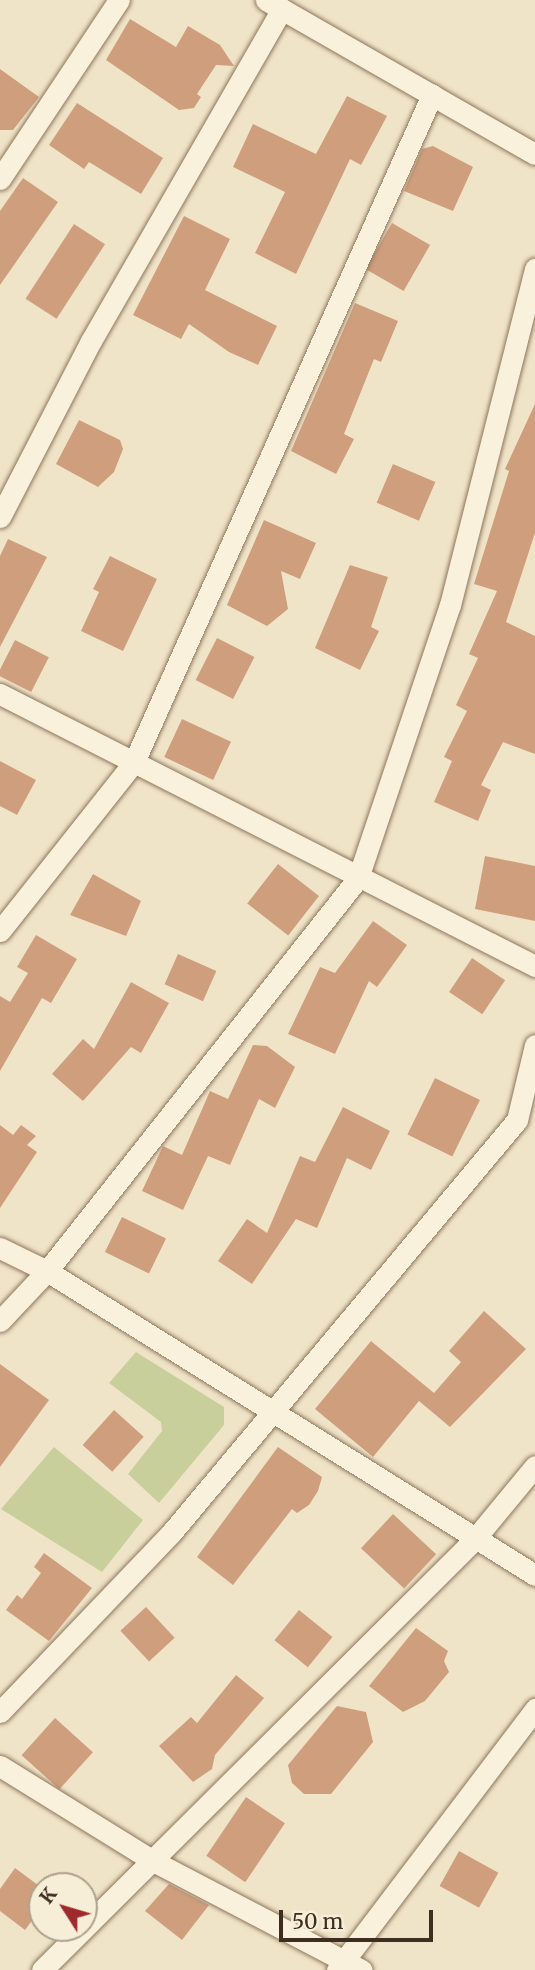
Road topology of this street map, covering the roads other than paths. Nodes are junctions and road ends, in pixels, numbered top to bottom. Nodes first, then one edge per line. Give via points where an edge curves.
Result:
1 (119, 0) edge
2 (274, 4) edge
3 (432, 95) junction
4 (535, 154) edge
5 (0, 179) edge
6 (535, 269) edge
7 (0, 517) edge
8 (0, 694) edge
9 (134, 762) junction
10 (358, 878) junction
11 (0, 931) edge
12 (535, 966) edge
13 (535, 1045) edge
14 (531, 1094) edge
15 (0, 1248) edge
16 (47, 1271) junction
17 (0, 1321) edge
18 (274, 1416) junction
19 (535, 1466) edge
20 (474, 1541) junction
21 (535, 1575) edge
22 (535, 1709) edge
23 (0, 1712) edge
24 (0, 1766) edge
25 (155, 1862) junction
26 (348, 1967) edge
27 (41, 1970) edge

1 - 5 street
2 - 3 street
2 - 7 street
3 - 4 street
3 - 9 street
6 - 10 street via 450,605
8 - 9 street
9 - 10 street
9 - 11 street
10 - 12 street
10 - 16 street
13 - 14 street
14 - 18 street via 517,1120
15 - 16 street
16 - 17 street
16 - 18 street
18 - 20 street
18 - 23 street via 101,1611
19 - 20 street
20 - 21 street
20 - 25 street
22 - 26 street
24 - 25 street
25 - 26 street
25 - 27 street

